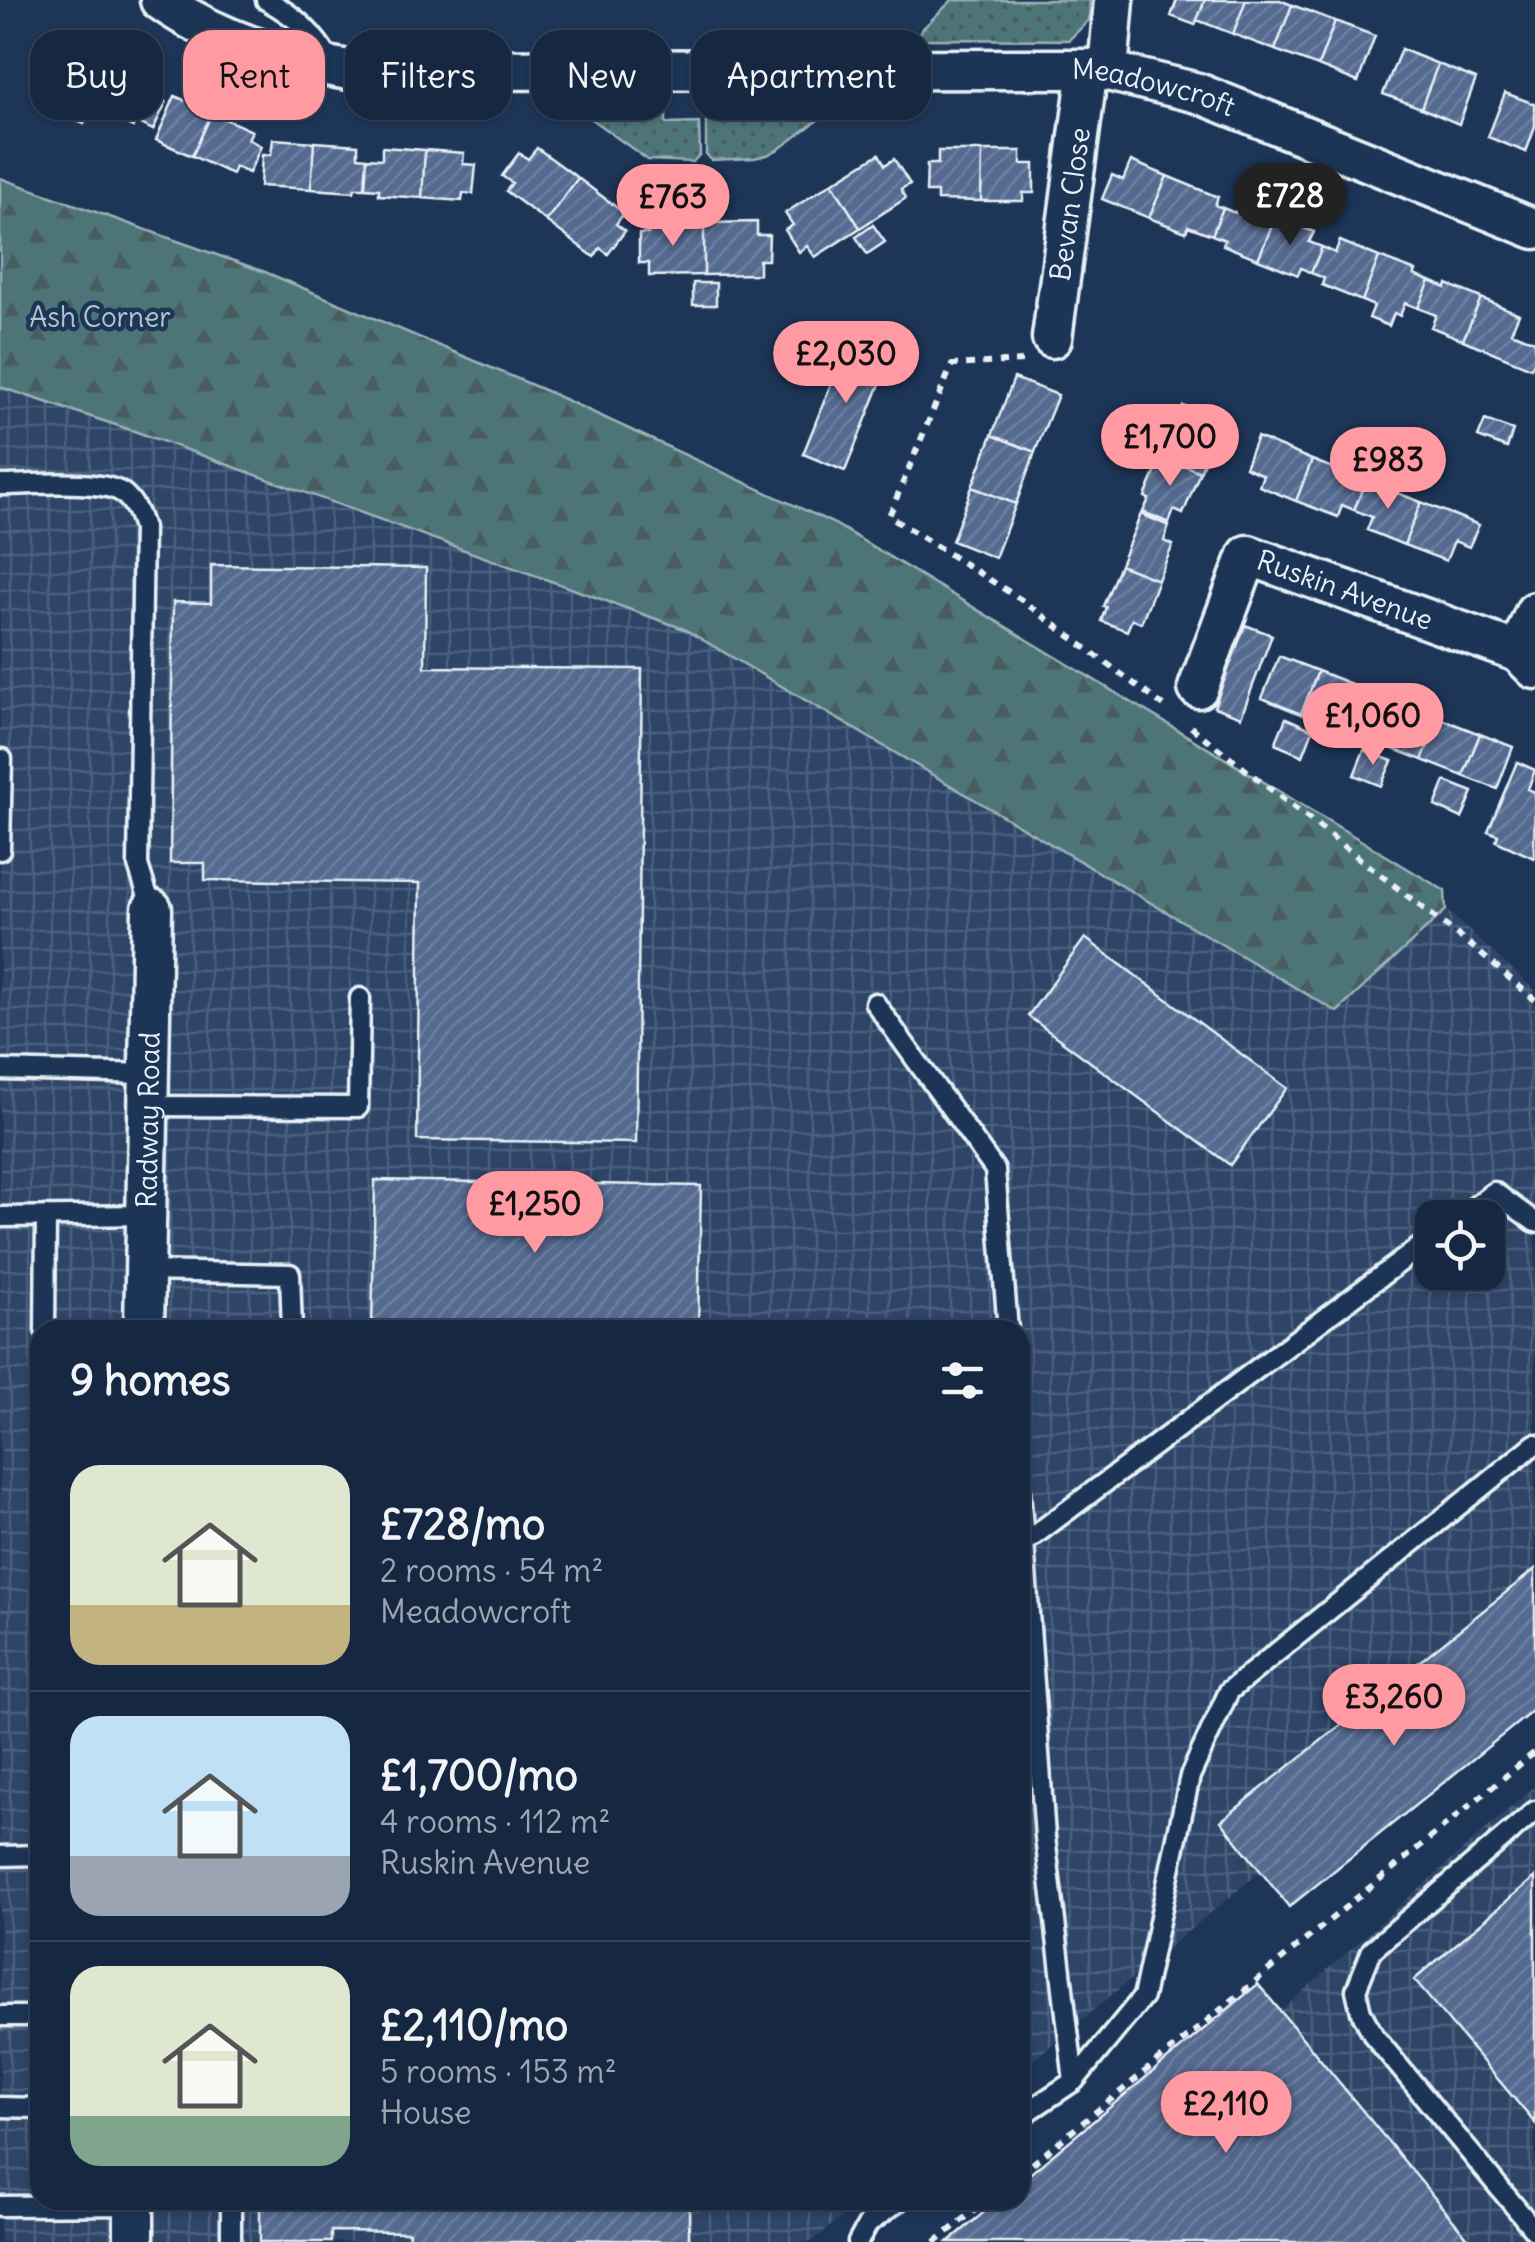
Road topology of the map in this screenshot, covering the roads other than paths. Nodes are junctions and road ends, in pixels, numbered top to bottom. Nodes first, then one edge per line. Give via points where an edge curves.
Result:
1 (160, 0) edge
2 (266, 0) edge
3 (1114, 0) edge
4 (334, 68) junction
5 (1098, 70) junction
6 (1535, 229) edge
7 (1052, 338) road end
8 (0, 484) edge
9 (1535, 612) edge
10 (1526, 661) edge
11 (1191, 704) road end
12 (2, 759) edge
13 (0, 850) edge
14 (152, 909) joint
15 (360, 998) dead end
16 (875, 1003) dead end
17 (0, 1070) edge
18 (148, 1090) junction
19 (1484, 1200) edge
20 (1505, 1200) edge
21 (1505, 1200) edge
22 (146, 1215) junction
23 (46, 1216) junction
24 (0, 1217) edge
25 (1535, 1222) edge
26 (1415, 1251) edge
27 (145, 1271) junction
28 (44, 1320) edge
29 (144, 1320) edge
30 (292, 1320) edge
31 (1007, 1320) edge
32 (1535, 1444) edge
33 (1030, 1539) edge
34 (1030, 1627) edge
35 (1535, 1811) edge
36 (30, 1855) edge
37 (0, 1856) edge
38 (0, 2016) edge
39 (30, 2016) edge
40 (1074, 2080) junction
41 (0, 2107) edge
42 (30, 2108) edge
43 (1030, 2111) edge
44 (0, 2206) edge
45 (30, 2208) edge
46 (54, 2210) edge
47 (231, 2210) edge
48 (887, 2210) edge
49 (134, 2216) edge
50 (1535, 2230) edge
51 (231, 2242) edge
52 (858, 2242) edge

1 - 4 street, Meadowcroft via 241,44
2 - 4 lane via 305,26
3 - 5 street, Bevan Close
4 - 5 street, Meadowcroft
5 - 6 street, Meadowcroft via 1198,93
5 - 7 street, Bevan Close
8 - 14 lane via 101,484 122,492 144,528 138,865
9 - 10 street, Ruskin Avenue
10 - 11 street, Ruskin Avenue via 1248,555
12 - 13 lane
14 - 18 street, Radway Road
15 - 18 lane via 358,1106
16 - 31 lane via 995,1170
17 - 18 lane
18 - 22 street, Radway Road
19 - 20 lane via 1494,1192
21 - 25 lane
22 - 23 lane
22 - 27 street, Radway Road
23 - 24 lane
23 - 28 lane
26 - 33 lane
27 - 29 street, Radway Road
27 - 30 lane via 290,1274
32 - 40 lane via 1230,1691 1190,1776 1143,1997
34 - 40 lane via 1045,1837
35 - 50 lane via 1372,1950 1356,1990 1374,2036
36 - 37 lane
38 - 39 lane
40 - 43 lane
41 - 42 lane
44 - 45 lane
46 - 49 lane
47 - 51 lane
48 - 52 lane

